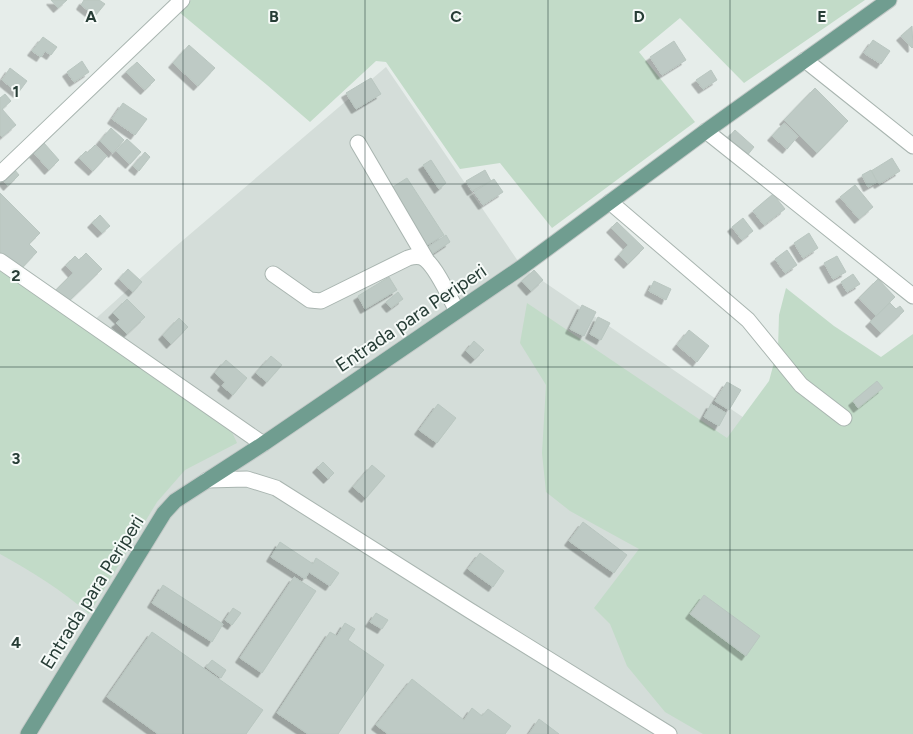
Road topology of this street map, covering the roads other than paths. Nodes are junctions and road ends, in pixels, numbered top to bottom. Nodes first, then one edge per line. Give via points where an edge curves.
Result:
1 (182, 0) edge
2 (889, 0) edge
3 (805, 60) junction
4 (706, 131) junction
5 (358, 143) dead end
6 (913, 146) edge
7 (0, 174) edge
8 (610, 202) junction
9 (426, 259) junction
10 (0, 261) edge
11 (273, 274) dead end
12 (913, 296) edge
13 (456, 311) junction
14 (844, 418) dead end
15 (263, 444) junction
16 (207, 480) junction
17 (28, 734) edge
18 (669, 734) edge

1 - 7 street
2 - 3 main road, Entrada para Periperi
3 - 4 main road, Entrada para Periperi
3 - 6 street
4 - 8 main road, Entrada para Periperi
4 - 12 street
5 - 9 street
8 - 13 main road, Entrada para Periperi
8 - 14 street via 748,320 801,384
9 - 11 street via 408,258 321,301 310,300
9 - 13 street
10 - 15 street
13 - 15 main road, Entrada para Periperi
15 - 16 main road, Entrada para Periperi
16 - 17 main road, Entrada para Periperi via 175,501 164,513
16 - 18 street via 247,479 276,488

